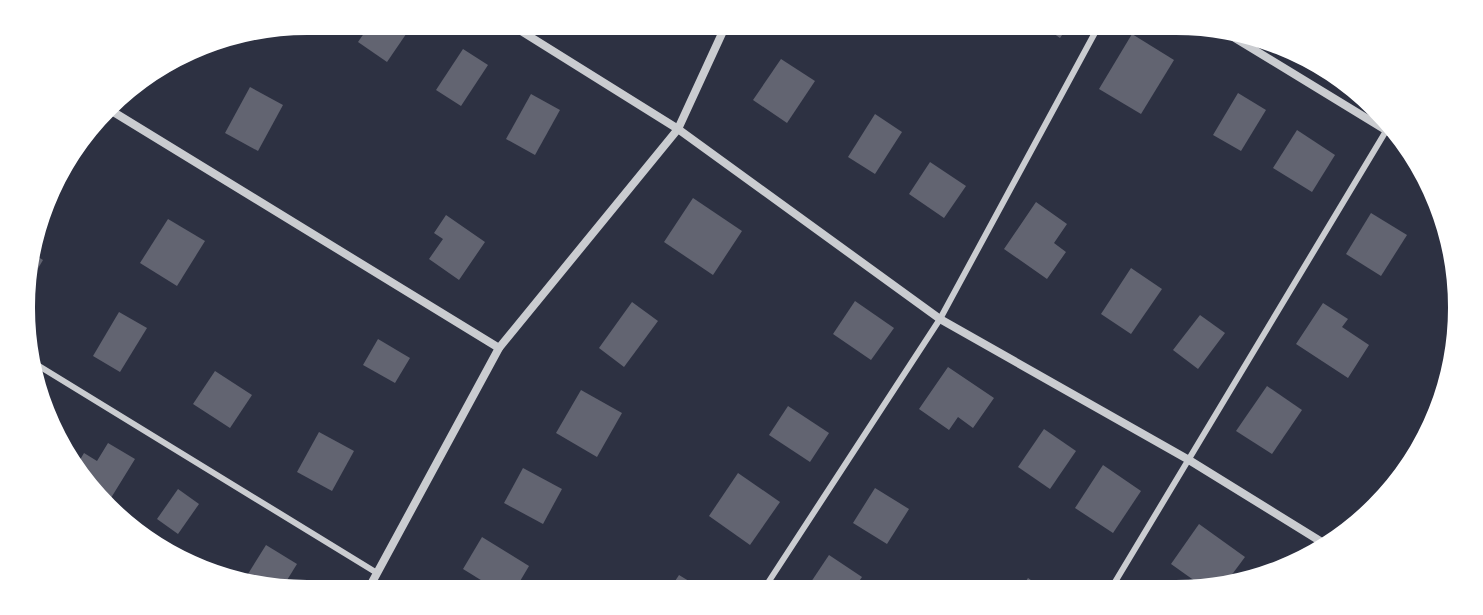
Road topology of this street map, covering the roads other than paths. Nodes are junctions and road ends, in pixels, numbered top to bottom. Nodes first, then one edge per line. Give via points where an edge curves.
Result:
1 (1096, 30) edge
2 (521, 31) edge
3 (723, 31) edge
4 (1232, 36) edge
5 (111, 111) edge
6 (678, 129) junction
7 (1387, 130) junction
8 (1390, 132) edge
9 (940, 319) junction
10 (499, 348) junction
11 (36, 364) edge
12 (1189, 460) junction
13 (1322, 542) edge
14 (377, 573) junction
15 (371, 585) edge
16 (766, 585) edge
17 (1113, 585) edge

1 - 9 lane
2 - 6 street
3 - 6 street
4 - 7 street
5 - 10 street
6 - 9 street
6 - 10 street
7 - 8 street
7 - 12 lane
9 - 12 street
9 - 16 lane
10 - 14 street
11 - 14 lane
12 - 13 street
12 - 17 lane
14 - 15 street

